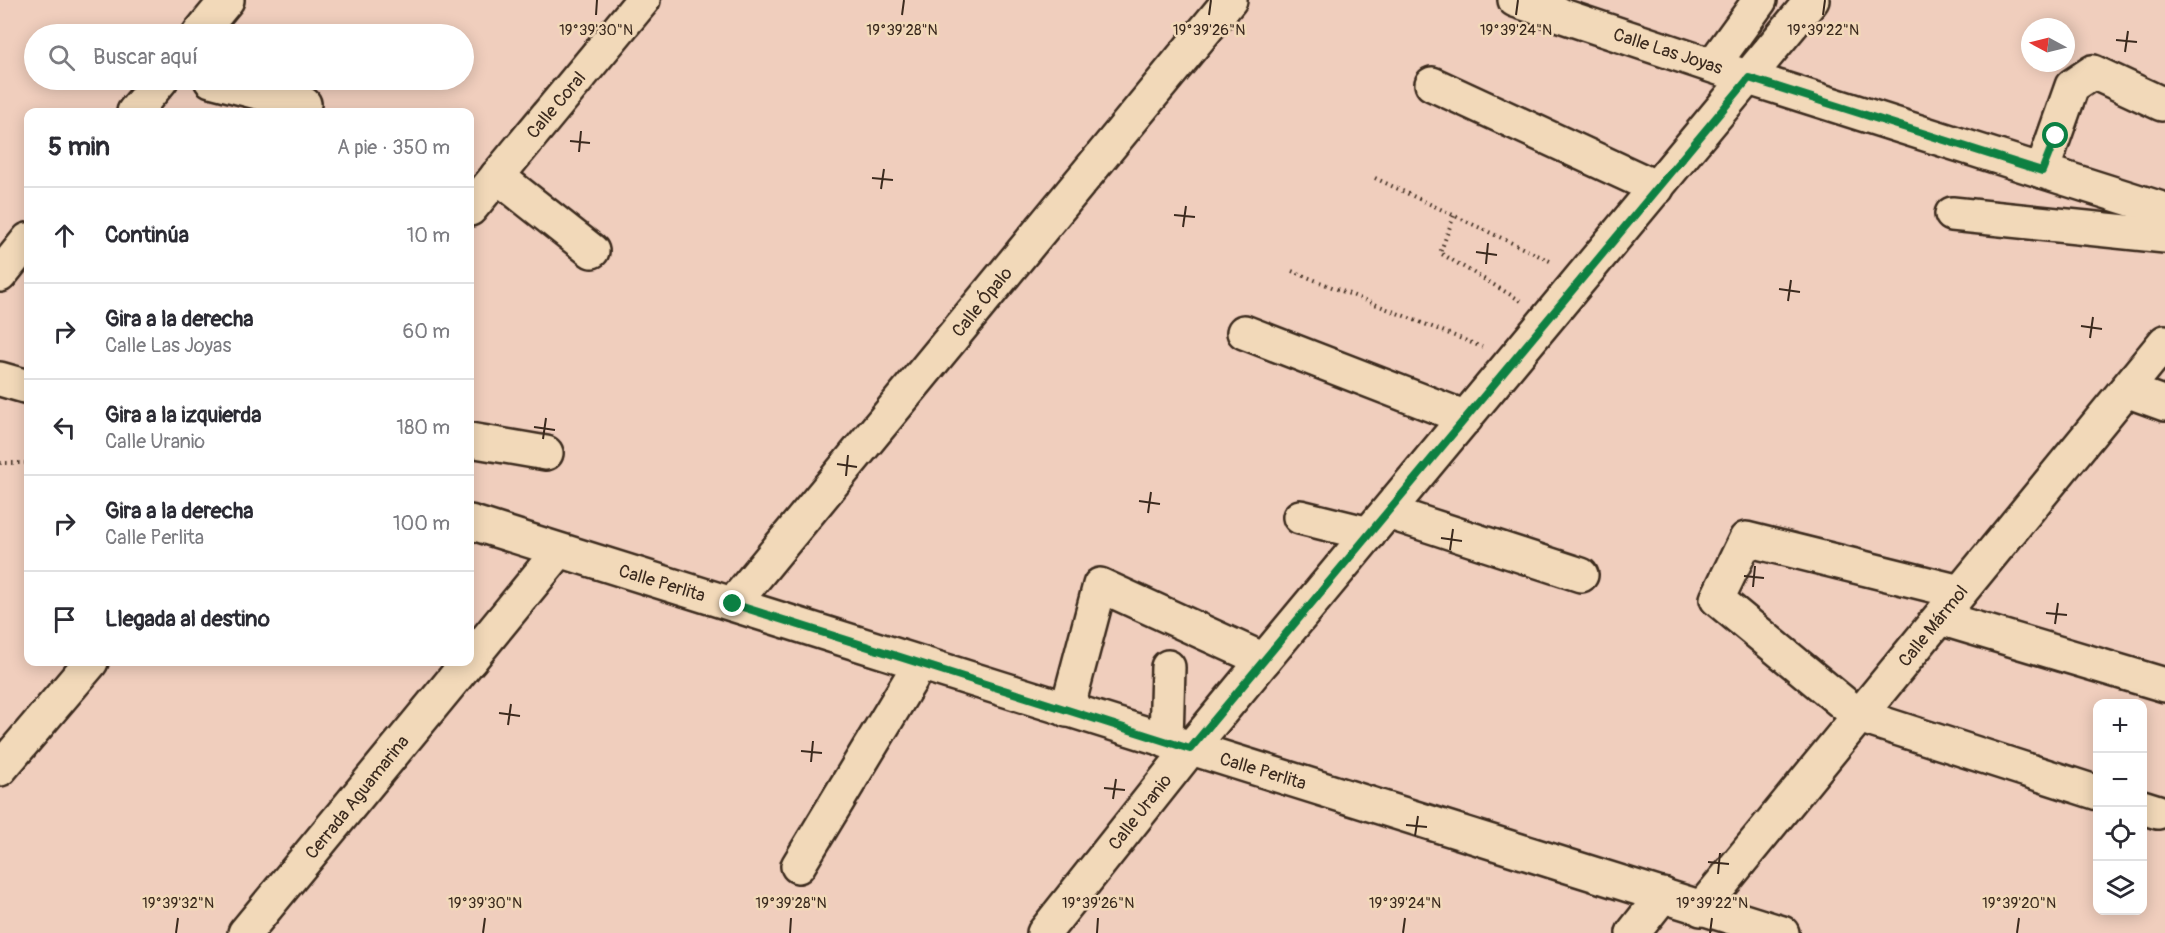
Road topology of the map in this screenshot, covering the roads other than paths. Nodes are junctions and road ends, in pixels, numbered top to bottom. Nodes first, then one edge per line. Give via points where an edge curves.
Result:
1 (227, 0) edge
2 (643, 0) edge
3 (1230, 0) edge
4 (1515, 0) edge
5 (1760, 0) edge
6 (1812, 0) edge
7 (207, 24) edge
8 (1713, 65) junction
9 (1749, 78) junction
10 (1432, 84) dead end
11 (153, 90) edge
12 (250, 90) edge
13 (304, 104) dead end
14 (2162, 104) dead end
15 (137, 108) edge
16 (2042, 171) junction
17 (497, 176) junction
18 (1657, 188) junction
19 (474, 204) edge
20 (2165, 210) edge
21 (1952, 214) dead end
22 (2165, 236) edge
23 (24, 245) edge
24 (592, 251) dead end
25 (0, 275) edge
26 (1244, 332) dead end
27 (2165, 342) edge
28 (0, 379) edge
29 (24, 386) edge
30 (2126, 390) junction
31 (2165, 404) edge
32 (1466, 418) junction
33 (474, 442) edge
34 (546, 453) dead end
35 (1300, 517) dead end
36 (474, 523) edge
37 (1378, 523) junction
38 (559, 551) junction
39 (1581, 575) dead end
40 (1960, 592) junction
41 (733, 604) junction
42 (1940, 618) junction
43 (474, 655) edge
44 (1264, 660) junction
45 (917, 663) junction
46 (88, 666) edge
47 (465, 666) edge
48 (1168, 667) dead end
49 (2165, 685) edge
50 (1067, 710) junction
51 (1859, 716) junction
52 (1178, 745) junction
53 (0, 769) edge
54 (2093, 792) edge
55 (798, 866) dead end
56 (1662, 895) junction
57 (1701, 909) junction
58 (246, 933) edge
59 (1044, 933) edge
60 (1633, 933) edge
61 (1782, 933) edge

1 - 7 street
2 - 17 street, Calle Coral
3 - 41 street, Calle Ópalo
4 - 8 street, Calle Las Joyas
5 - 8 street
6 - 9 street, Calle Uranio
8 - 9 street, Calle Las Joyas
9 - 16 street, Calle Las Joyas
9 - 18 street, Calle Uranio
10 - 18 street
11 - 15 street
12 - 13 street
14 - 16 street via 2093,72 2072,86
16 - 20 street, Calle Las Joyas
17 - 19 street, Calle Coral
17 - 24 street
18 - 32 street, Calle Uranio
21 - 22 street
23 - 25 street
26 - 32 street
27 - 30 street, Calle Mármol
28 - 29 street
30 - 31 street
30 - 40 street, Calle Mármol
32 - 37 street, Calle Uranio
33 - 34 street
35 - 37 street
36 - 38 street, Calle Perlita
37 - 39 street
37 - 44 street, Calle Uranio
38 - 41 street, Calle Perlita
38 - 43 street, Cerrada Aguamarina
40 - 42 street, Calle Mármol
40 - 51 street via 1746,539 1717,599
41 - 45 street, Calle Perlita
42 - 49 street
42 - 51 street, Calle Mármol
44 - 50 street via 1100,585
44 - 52 street, Calle Uranio
45 - 50 street, Calle Perlita
45 - 55 street
46 - 53 street
47 - 58 street, Cerrada Aguamarina
48 - 52 street
50 - 52 street, Calle Perlita
51 - 54 street
51 - 57 street, Calle Mármol
52 - 56 street, Calle Perlita
52 - 59 street, Calle Uranio
56 - 57 street, Calle Perlita
56 - 60 street
57 - 61 street, Calle Perlita

